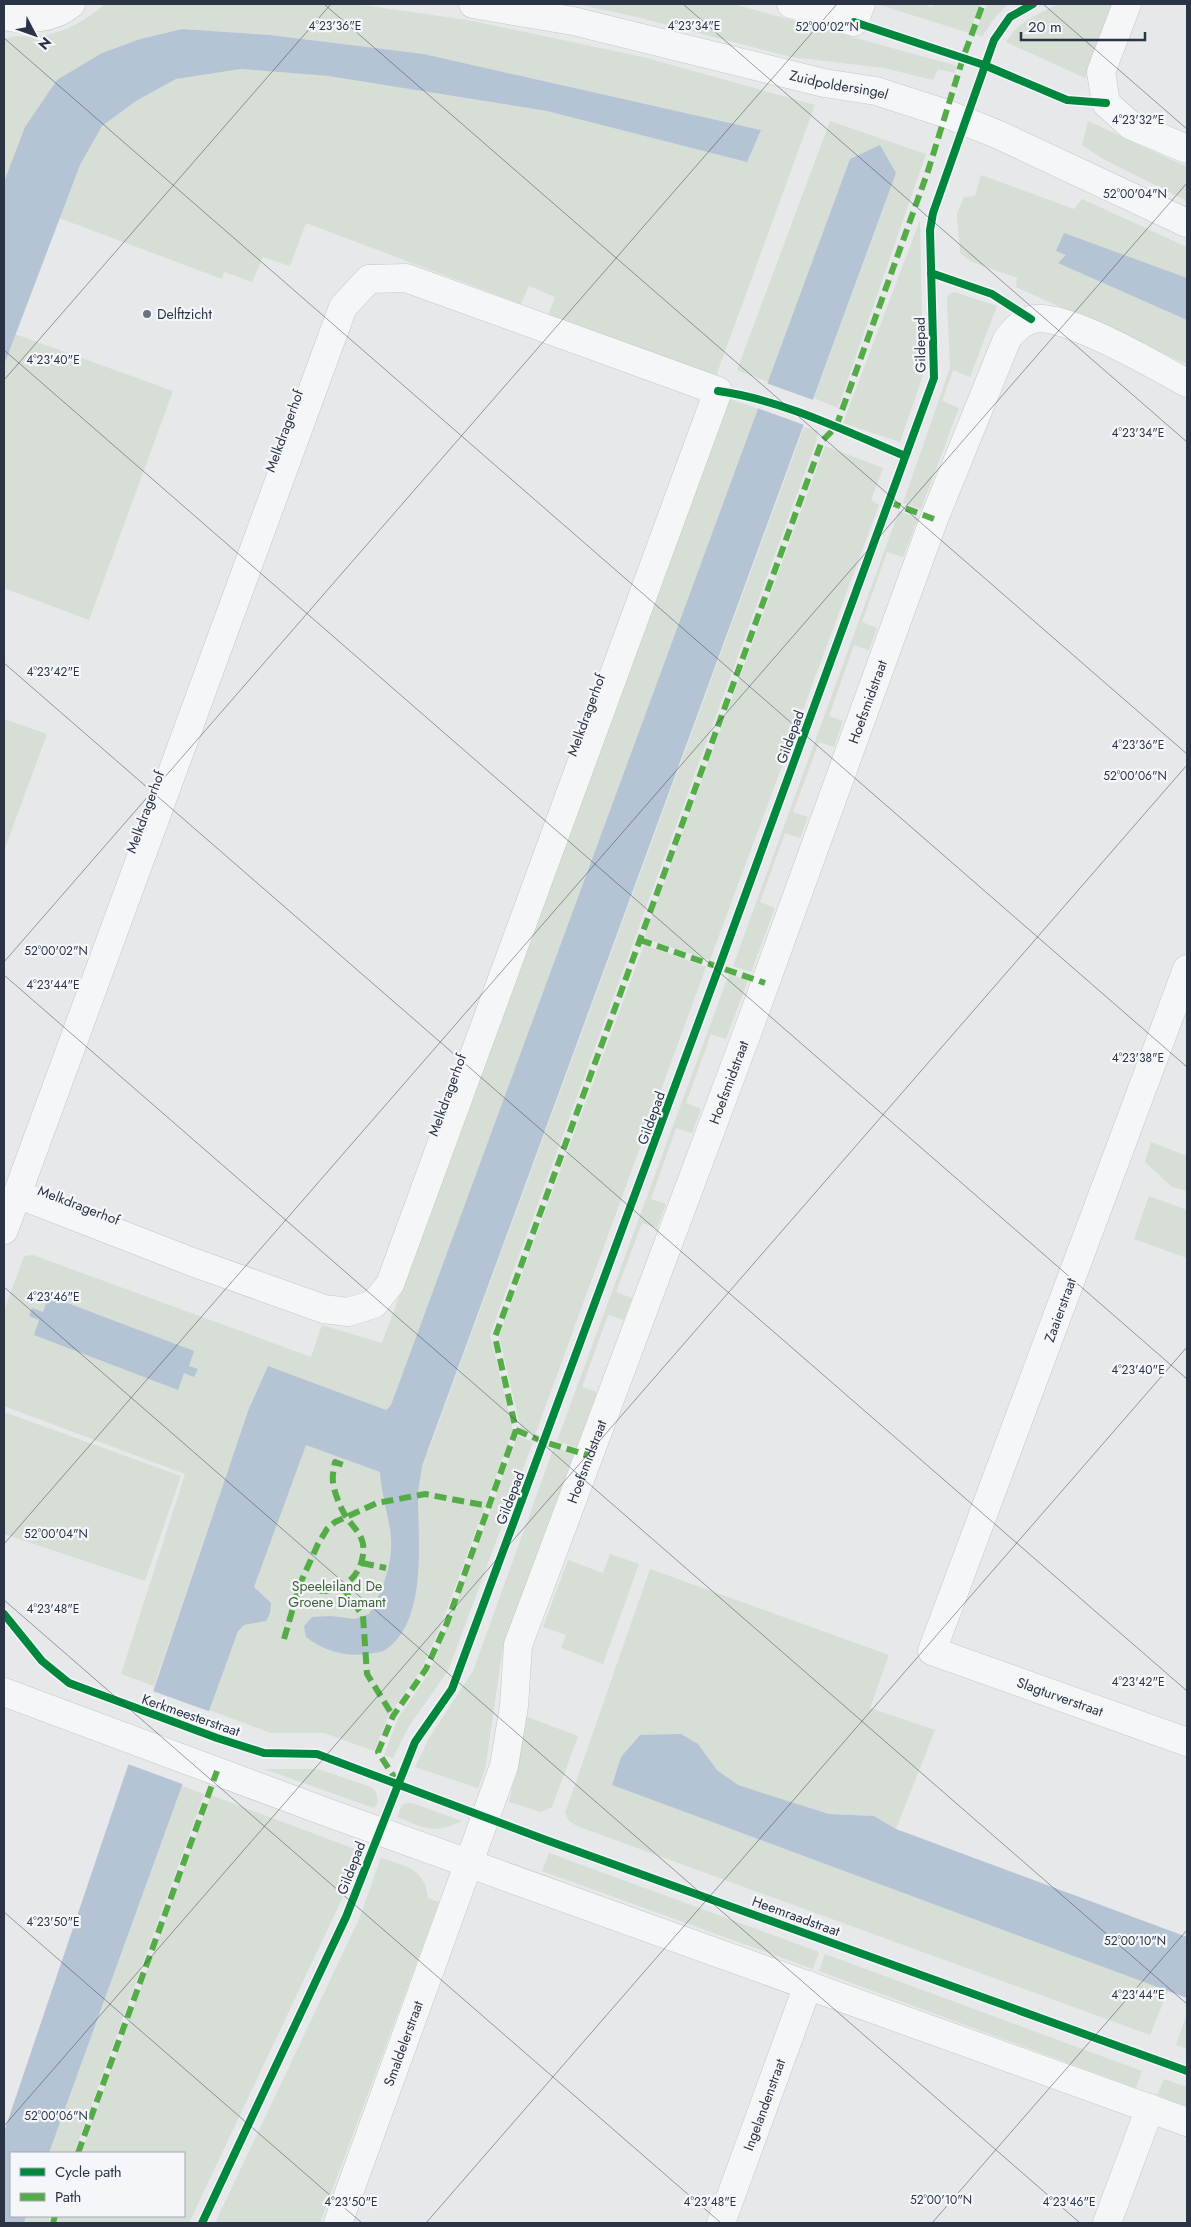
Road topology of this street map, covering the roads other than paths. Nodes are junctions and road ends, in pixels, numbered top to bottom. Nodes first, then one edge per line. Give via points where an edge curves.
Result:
1 (71, 4) edge
2 (473, 4) edge
3 (791, 4) edge
4 (1127, 4) edge
5 (858, 13) edge
6 (4, 16) edge
7 (1187, 149) edge
8 (1187, 223) edge
9 (1187, 383) edge
10 (1187, 969) edge
11 (17, 1194) junction
12 (4, 1230) edge
13 (932, 1651) joint
14 (4, 1692) edge
15 (1187, 1742) edge
16 (469, 1862) junction
17 (808, 1985) junction
18 (1150, 2108) junction
19 (1187, 2122) edge
20 (338, 2223) edge
21 (720, 2223) edge
22 (1107, 2223) edge

1 - 6 street via 37,18
2 - 8 street, Zuidpoldersingel via 573,22 824,83 876,91 999,135
3 - 5 street
4 - 7 street via 1101,72 1106,103 1130,125
9 - 16 street, Hoefsmidstraat via 1096,335 1051,319 1031,319 1016,328 1007,339 934,520 518,1645 514,1706 504,1766
10 - 13 street, Zaaierstraat
11 - 11 street, Melkdragerhof via 343,307 369,279 406,278 718,391 390,1284 374,1304 348,1312 324,1309
11 - 12 street, Melkdragerhof
13 - 15 street, Slagturverstraat
14 - 16 street
16 - 17 street
16 - 20 street, Smaldelerstraat
17 - 18 street
17 - 21 street, Ingelandenstraat
18 - 19 street
18 - 22 street

